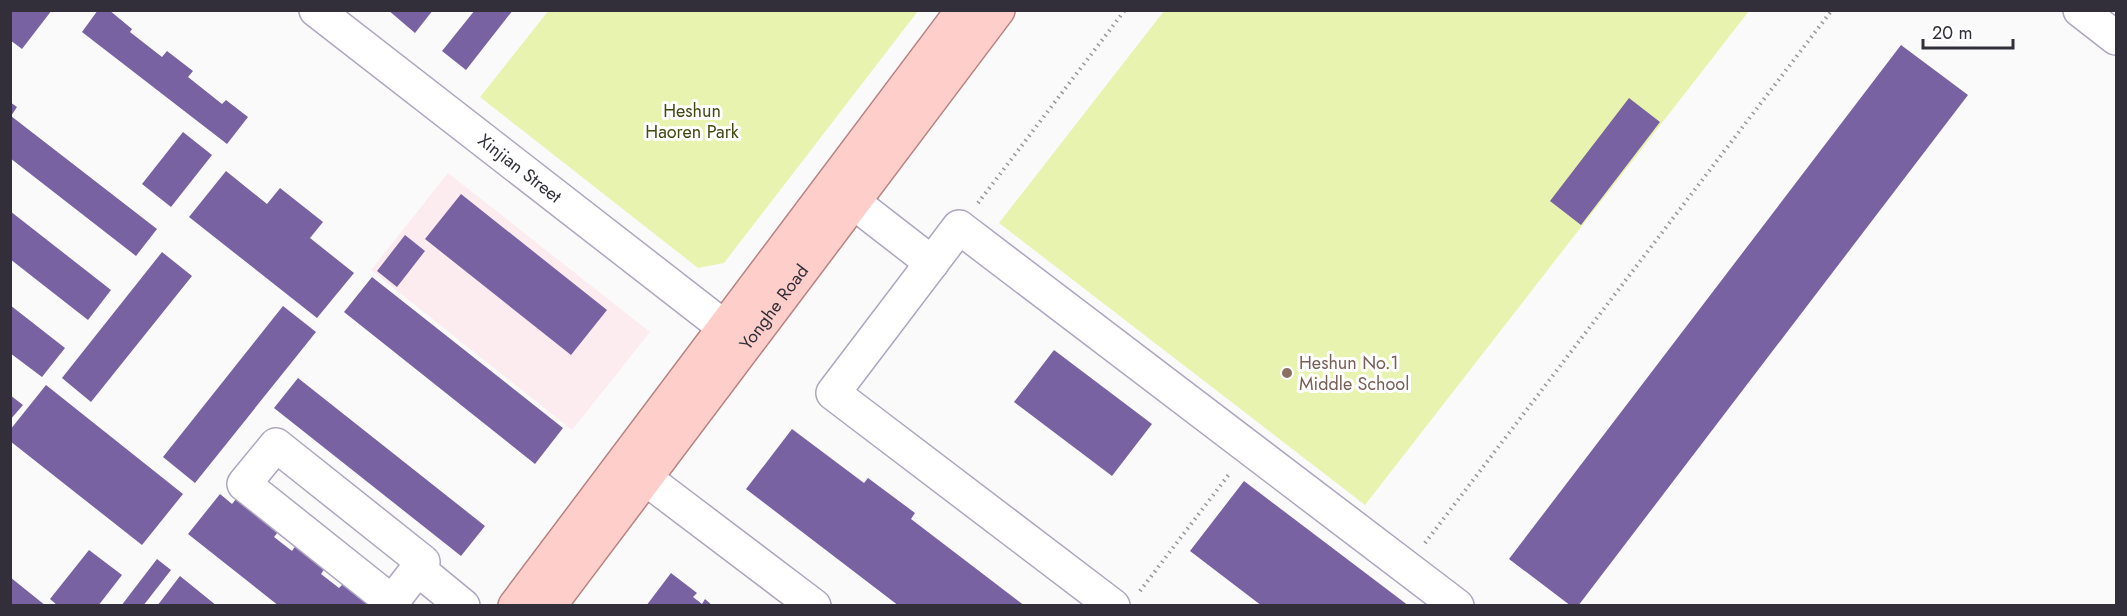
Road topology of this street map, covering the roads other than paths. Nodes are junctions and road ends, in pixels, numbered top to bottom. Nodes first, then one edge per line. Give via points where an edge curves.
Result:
1 (316, 10) edge
2 (963, 10) edge
3 (998, 10) edge
4 (2080, 10) edge
5 (2116, 38) edge
6 (852, 201) junction
7 (932, 263) junction
8 (724, 327) junction
9 (645, 478) junction
10 (418, 569) junction
11 (1124, 601) edge
12 (560, 602) edge
13 (463, 606) edge
14 (515, 606) edge
15 (814, 606) edge
16 (1457, 606) edge

1 - 8 street, Xinjian Street
2 - 8 main road, Yonghe Road
3 - 6 main road, Yonghe Road
4 - 5 street
6 - 7 street
6 - 9 main road, Yonghe Road
7 - 11 street via 833,393
7 - 16 street via 959,227
8 - 14 main road, Yonghe Road
9 - 12 main road, Yonghe Road
9 - 15 street
10 - 10 street via 392,602 244,484 276,445 423,562
10 - 13 street

